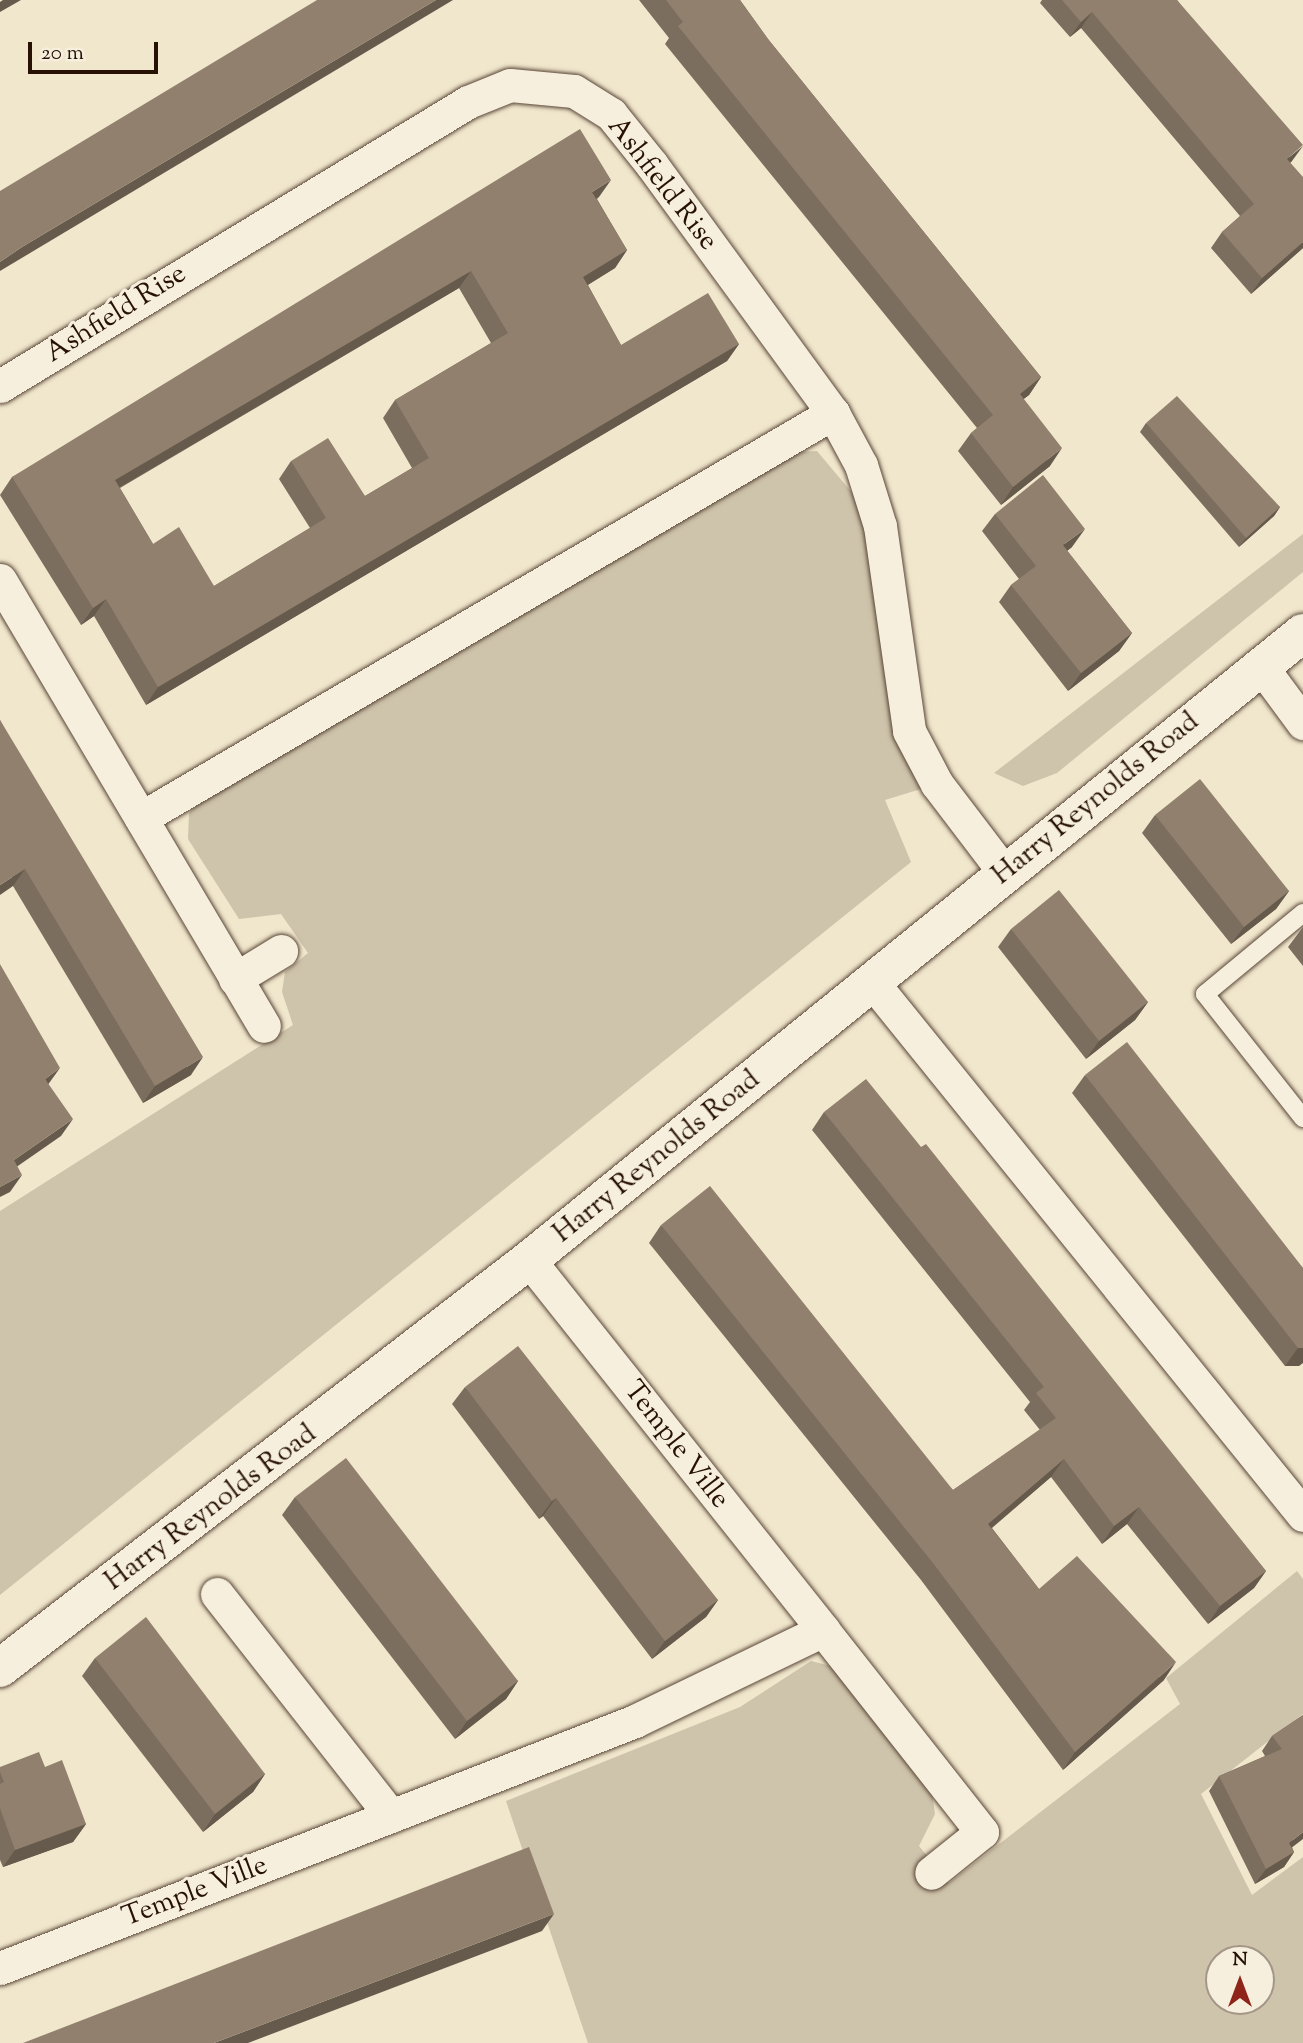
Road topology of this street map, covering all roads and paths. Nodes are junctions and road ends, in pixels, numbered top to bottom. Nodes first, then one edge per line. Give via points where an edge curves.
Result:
1 (0, 386) edge
2 (833, 413) junction
3 (0, 580) edge
4 (1303, 633) edge
5 (1261, 666) junction
6 (1303, 723) edge
7 (141, 818) junction
8 (1004, 872) junction
9 (1303, 913) edge
10 (281, 951) dead end
11 (235, 979) junction
12 (873, 983) junction
13 (264, 1026) dead end
14 (1303, 1118) edge
15 (529, 1259) junction
16 (1303, 1515) edge
17 (217, 1594) dead end
18 (823, 1630) junction
19 (0, 1668) edge
20 (391, 1816) junction
21 (931, 1873) dead end
22 (0, 1968) edge

1 - 2 street, Ashfield Rise via 468,102 510,85 547,84 575,91 611,114
2 - 7 street
2 - 8 street, Ashfield Rise via 861,465 880,526 909,731 937,784
3 - 7 street
4 - 5 street, Harry Reynolds Road
5 - 6 street
5 - 8 street, Harry Reynolds Road
7 - 11 street
8 - 12 street, Harry Reynolds Road
9 - 14 lane via 1205,994
10 - 11 street
11 - 13 street
12 - 15 street, Harry Reynolds Road
12 - 16 street
15 - 18 street, Temple Ville
15 - 19 street, Harry Reynolds Road
17 - 20 street
18 - 20 street, Temple Ville via 647,1716
18 - 21 street, Temple Ville via 982,1832
20 - 22 street, Temple Ville

